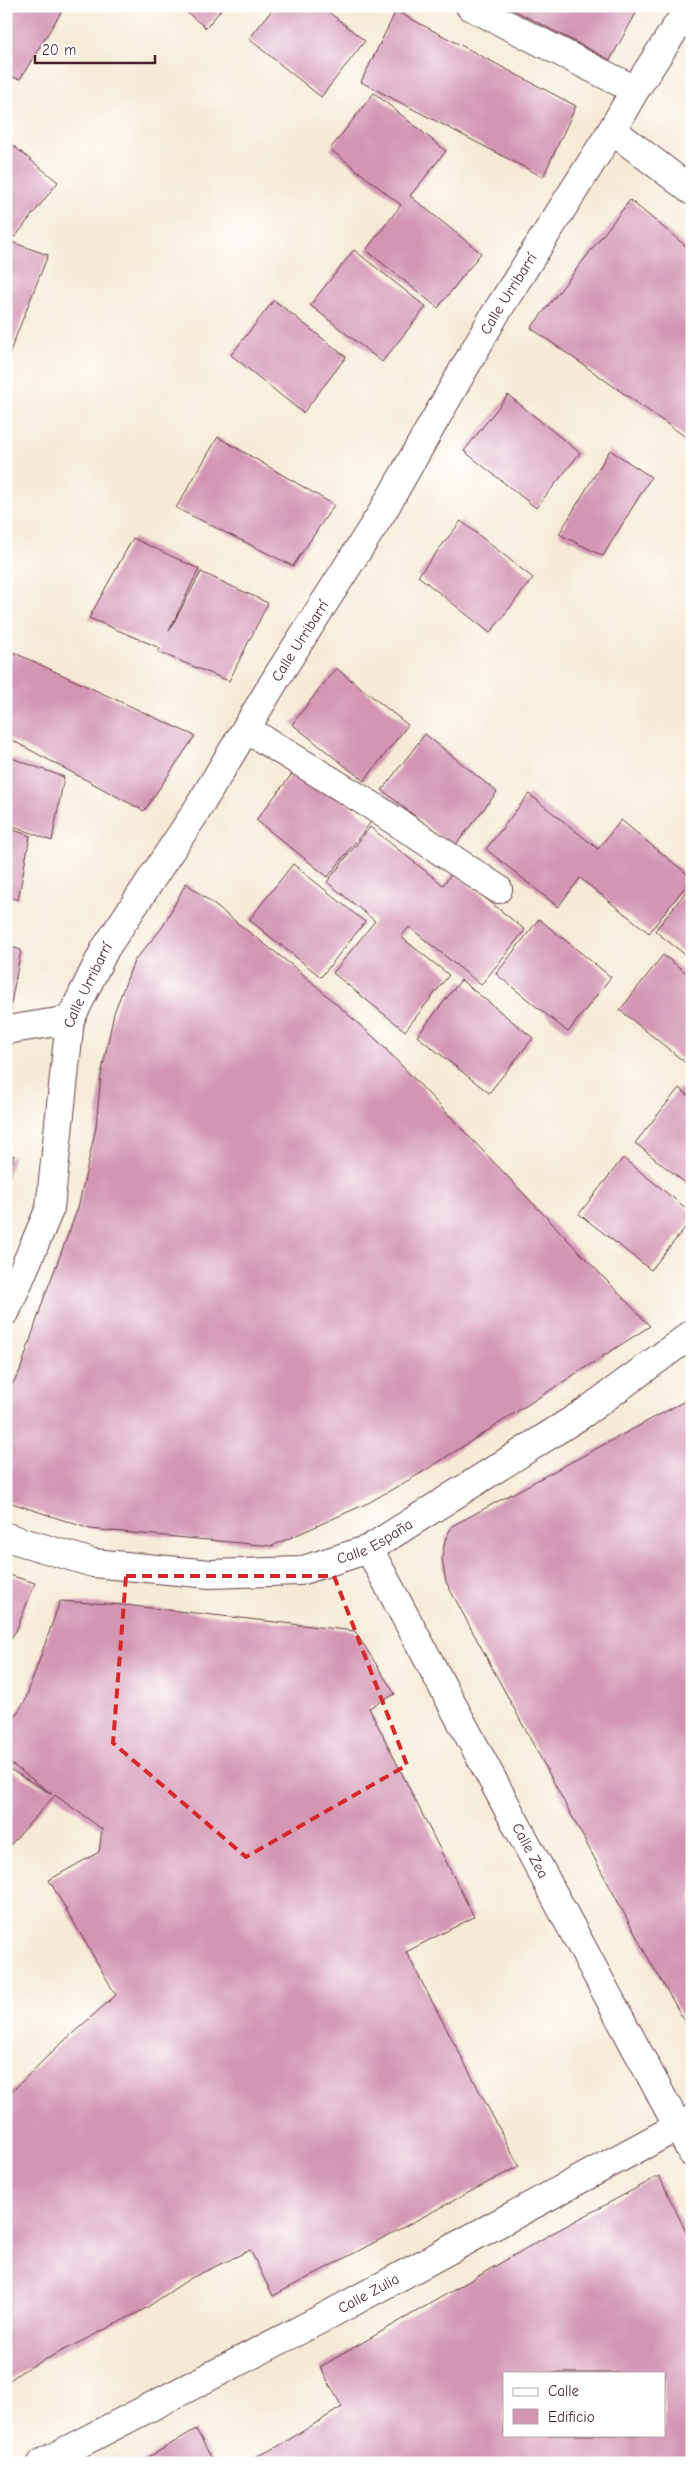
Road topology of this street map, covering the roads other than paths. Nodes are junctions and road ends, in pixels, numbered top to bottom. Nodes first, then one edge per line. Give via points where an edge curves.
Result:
1 (470, 6) edge
2 (690, 6) edge
3 (635, 90) junction
4 (612, 130) junction
5 (692, 191) edge
6 (246, 729) junction
7 (498, 889) dead end
8 (70, 1020) junction
9 (6, 1030) edge
10 (6, 1311) edge
11 (692, 1334) edge
12 (6, 1537) edge
13 (368, 1549) junction
14 (685, 2122) edge
15 (692, 2153) edge
16 (42, 2463) edge

1 - 3 street
2 - 3 street, Calle Urribarrí
3 - 4 street, Calle Urribarrí
4 - 5 street
4 - 6 street, Calle Urribarrí via 494,316 383,511
6 - 7 street via 374,807
6 - 8 street, Calle Urribarrí via 105,950
8 - 9 street
8 - 10 street, Calle Urribarrí via 50,1208
11 - 13 street, Calle España via 584,1413
12 - 13 street, Calle España via 93,1563 210,1574 300,1571
13 - 14 street, Calle Zea
14 - 15 street, Calle Zea
14 - 16 street, Calle Zulia via 321,2319

